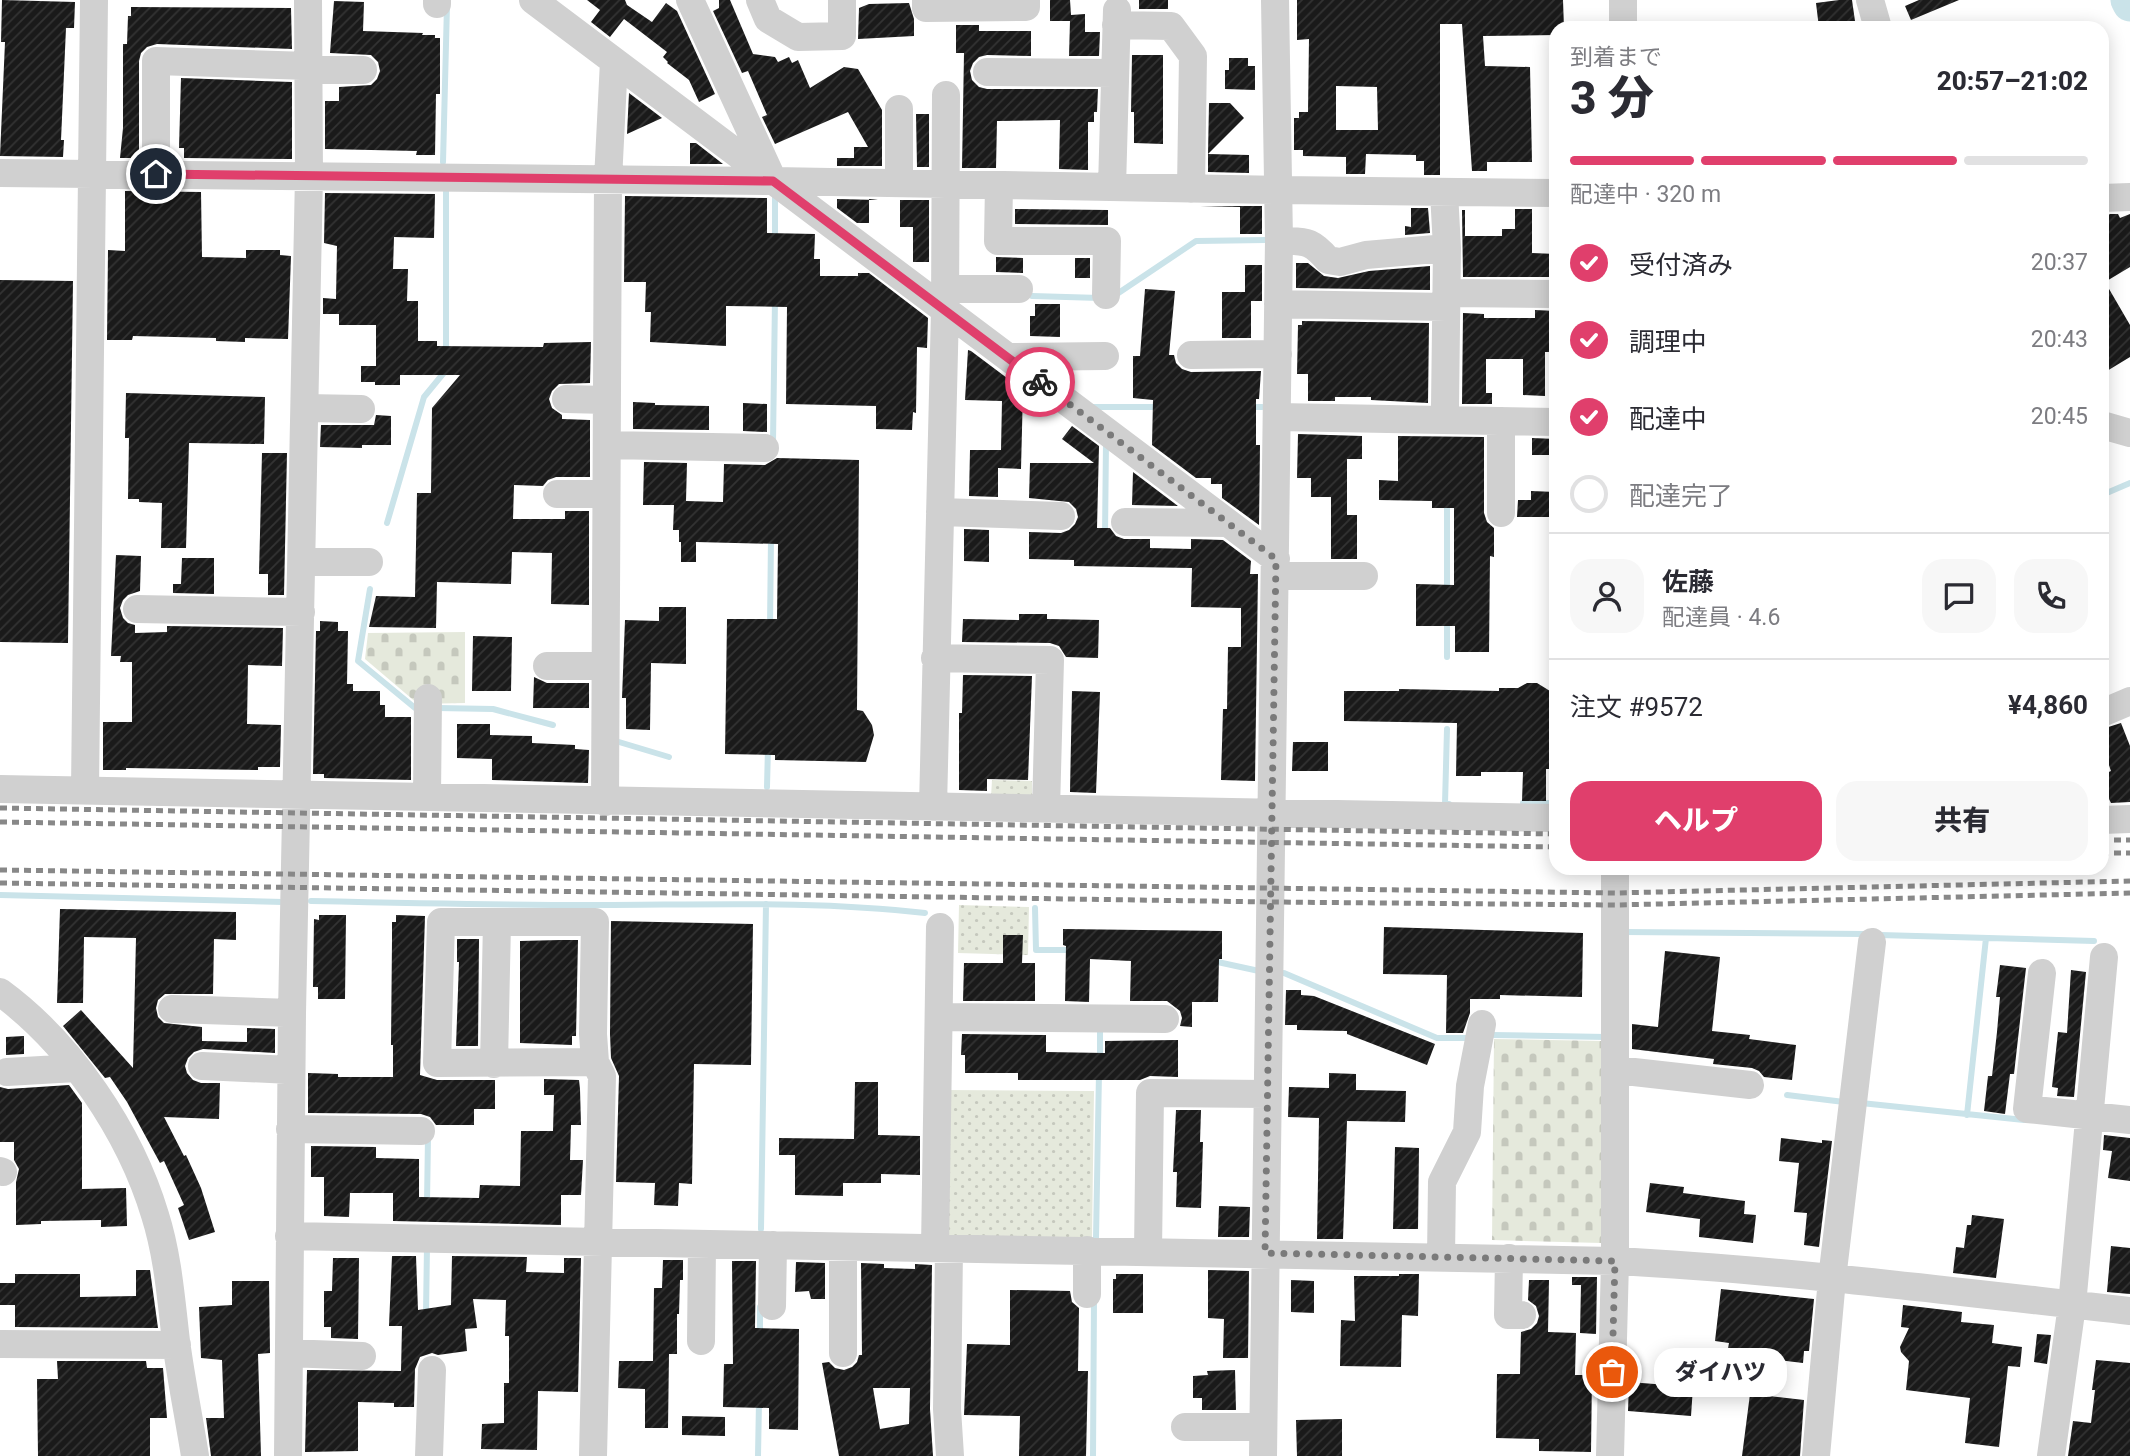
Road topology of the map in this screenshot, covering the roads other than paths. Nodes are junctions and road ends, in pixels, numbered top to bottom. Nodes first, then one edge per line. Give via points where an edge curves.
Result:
1 (94, 0) edge
2 (308, 0) edge
3 (533, 0) edge
4 (690, 0) edge
5 (760, 0) edge
6 (842, 0) edge
7 (926, 0) edge
8 (1026, 0) edge
9 (1275, 0) edge
10 (1623, 0) edge
11 (1870, 0) edge
12 (1623, 21) edge
13 (1876, 21) edge
14 (614, 61) junction
15 (309, 68) junction
16 (363, 70) dead end
17 (987, 72) dead end
18 (1115, 74) junction
19 (946, 95) dead end
20 (899, 109) dead end
21 (0, 173) edge
22 (92, 174) junction
23 (156, 174) junction
24 (309, 175) junction
25 (608, 180) junction
26 (773, 181) junction
27 (899, 183) junction
28 (945, 184) junction
29 (999, 185) junction
30 (1112, 187) junction
31 (1191, 189) junction
32 (1279, 190) junction
33 (1444, 192) junction
34 (1549, 193) edge
35 (2130, 197) edge
36 (2109, 198) edge
37 (1279, 240) junction
38 (1447, 248) junction
39 (1019, 289) dead end
40 (1549, 294) edge
41 (1106, 295) dead end
42 (945, 300) junction
43 (1447, 300) junction
44 (1278, 304) junction
45 (1278, 354) junction
46 (1191, 355) dead end
47 (1105, 356) dead end
48 (1007, 357) junction
49 (566, 399) dead end
50 (607, 400) junction
51 (1445, 407) dead end
52 (305, 408) junction
53 (362, 409) dead end
54 (1277, 417) junction
55 (1501, 421) junction
56 (1549, 422) edge
57 (2109, 427) edge
58 (2130, 433) edge
59 (607, 445) junction
60 (765, 448) dead end
61 (557, 494) dead end
62 (606, 494) junction
63 (940, 512) junction
64 (1501, 513) dead end
65 (1061, 516) dead end
66 (1125, 522) dead end
67 (1228, 523) junction
68 (302, 562) junction
69 (369, 562) dead end
70 (1276, 568) junction
71 (1364, 576) dead end
72 (137, 609) dead end
73 (301, 611) junction
74 (935, 658) junction
75 (547, 666) dead end
76 (605, 666) junction
77 (428, 698) dead end
78 (2130, 701) edge
79 (2109, 710) edge
80 (0, 789) edge
81 (85, 790) junction
82 (297, 793) junction
83 (427, 796) junction
84 (605, 802) junction
85 (933, 807) junction
86 (1046, 809) junction
87 (1273, 813) junction
88 (1549, 818) edge
89 (2109, 820) edge
90 (2130, 820) edge
91 (1615, 875) edge
92 (497, 922) junction
93 (940, 927) dead end
94 (1872, 942) dead end
95 (2104, 957) dead end
96 (2042, 973) dead end
97 (0, 992) edge
98 (172, 1009) dead end
99 (292, 1013) junction
100 (939, 1017) junction
101 (1165, 1019) dead end
102 (1482, 1024) dead end
103 (595, 1062) junction
104 (494, 1063) junction
105 (202, 1066) dead end
106 (76, 1068) junction
107 (291, 1070) junction
108 (1616, 1070) junction
109 (7, 1072) dead end
110 (1750, 1085) dead end
111 (1268, 1094) junction
112 (2088, 1114) junction
113 (2130, 1120) edge
114 (290, 1129) junction
115 (421, 1131) dead end
116 (289, 1236) junction
117 (597, 1242) junction
118 (702, 1245) junction
119 (773, 1245) junction
120 (843, 1247) junction
121 (942, 1249) junction
122 (1087, 1251) junction
123 (1148, 1251) junction
124 (1265, 1253) junction
125 (1441, 1257) junction
126 (1509, 1258) junction
127 (1615, 1261) junction
128 (1832, 1279) junction
129 (1087, 1294) dead end
130 (2071, 1305) junction
131 (772, 1306) dead end
132 (2130, 1311) edge
133 (1522, 1315) dead end
134 (701, 1340) dead end
135 (0, 1344) edge
136 (177, 1345) junction
137 (289, 1353) junction
138 (843, 1353) dead end
139 (362, 1356) dead end
140 (432, 1370) dead end
141 (1185, 1427) dead end
142 (1263, 1427) junction
143 (195, 1456) edge
144 (288, 1456) edge
145 (429, 1456) edge
146 (593, 1456) edge
147 (950, 1456) edge
148 (1263, 1456) edge
149 (1610, 1456) edge
150 (1816, 1456) edge
151 (2050, 1456) edge

1 - 22 street
2 - 15 street
3 - 14 street
4 - 26 street
5 - 6 street via 768,19 798,37 842,36
7 - 8 street via 926,8 939,8 1026,7
9 - 32 street
10 - 12 street
11 - 13 street
14 - 25 street
14 - 26 street
15 - 16 street
15 - 23 street via 156,61
15 - 24 street
17 - 18 street
18 - 30 street
18 - 31 street via 1117,17 1171,26 1193,56
19 - 28 street
20 - 27 street
21 - 22 street
22 - 23 street
22 - 81 street
23 - 24 street
24 - 25 street
24 - 52 street
25 - 26 street
25 - 50 street
26 - 27 street
26 - 42 street
27 - 28 street
28 - 29 street
28 - 42 street
29 - 30 street
29 - 41 street via 998,241 1107,242
30 - 31 street
31 - 32 street
32 - 33 street
32 - 37 street
33 - 34 street
33 - 38 street
35 - 36 street
37 - 38 street via 1307,242 1328,260 1340,262 1366,254
37 - 44 street
38 - 43 street
39 - 42 street
40 - 43 street
42 - 48 street
42 - 63 street
43 - 44 street
43 - 51 street
44 - 45 street
45 - 46 street
45 - 54 street
47 - 48 street
48 - 67 street
49 - 50 street
50 - 59 street
52 - 53 street
52 - 68 street
54 - 55 street
54 - 70 street
55 - 56 street
55 - 64 street
57 - 58 street
59 - 60 street
59 - 62 street
61 - 62 street
62 - 76 street
63 - 65 street
63 - 74 street
66 - 67 street
67 - 70 street
68 - 69 street
68 - 73 street
70 - 71 street
70 - 87 street
72 - 73 street
73 - 82 street
74 - 85 street
74 - 86 street via 1051,660
75 - 76 street
76 - 84 street
77 - 83 street
78 - 79 street
80 - 81 street
81 - 82 street
82 - 83 street
82 - 99 street
83 - 84 street
84 - 85 street
85 - 86 street
86 - 87 street
87 - 88 street
87 - 111 street
89 - 90 street
91 - 108 street
92 - 103 street via 594,922
92 - 104 street
92 - 104 street via 440,922 437,1050 437,1063
93 - 100 street
94 - 128 street
95 - 112 street
96 - 112 street via 2027,1109
97 - 106 street via 54,1040
98 - 99 street
99 - 107 street
100 - 101 street
100 - 121 street
102 - 125 street via 1467,1132 1442,1182
103 - 104 street
103 - 117 street via 601,1076
105 - 107 street
106 - 109 street
106 - 136 street via 109,1115 149,1197 160,1230
107 - 114 street
108 - 110 street
108 - 127 street
111 - 123 street via 1150,1093
111 - 124 street
112 - 113 street
112 - 130 street
114 - 115 street
114 - 116 street
116 - 117 street
116 - 137 street
117 - 118 street
117 - 146 street
118 - 119 street
118 - 134 street
119 - 120 street
119 - 131 street
120 - 121 street
120 - 138 street
121 - 122 street
121 - 147 street
122 - 123 street
122 - 129 street
123 - 124 street
124 - 125 street
124 - 142 street
125 - 126 street
126 - 127 street
126 - 133 street via 1508,1315
127 - 128 street
127 - 149 street
128 - 130 street
128 - 150 street
130 - 132 street
130 - 151 street
135 - 136 street
136 - 143 street
137 - 139 street
137 - 144 street
140 - 145 street
141 - 142 street
142 - 148 street

